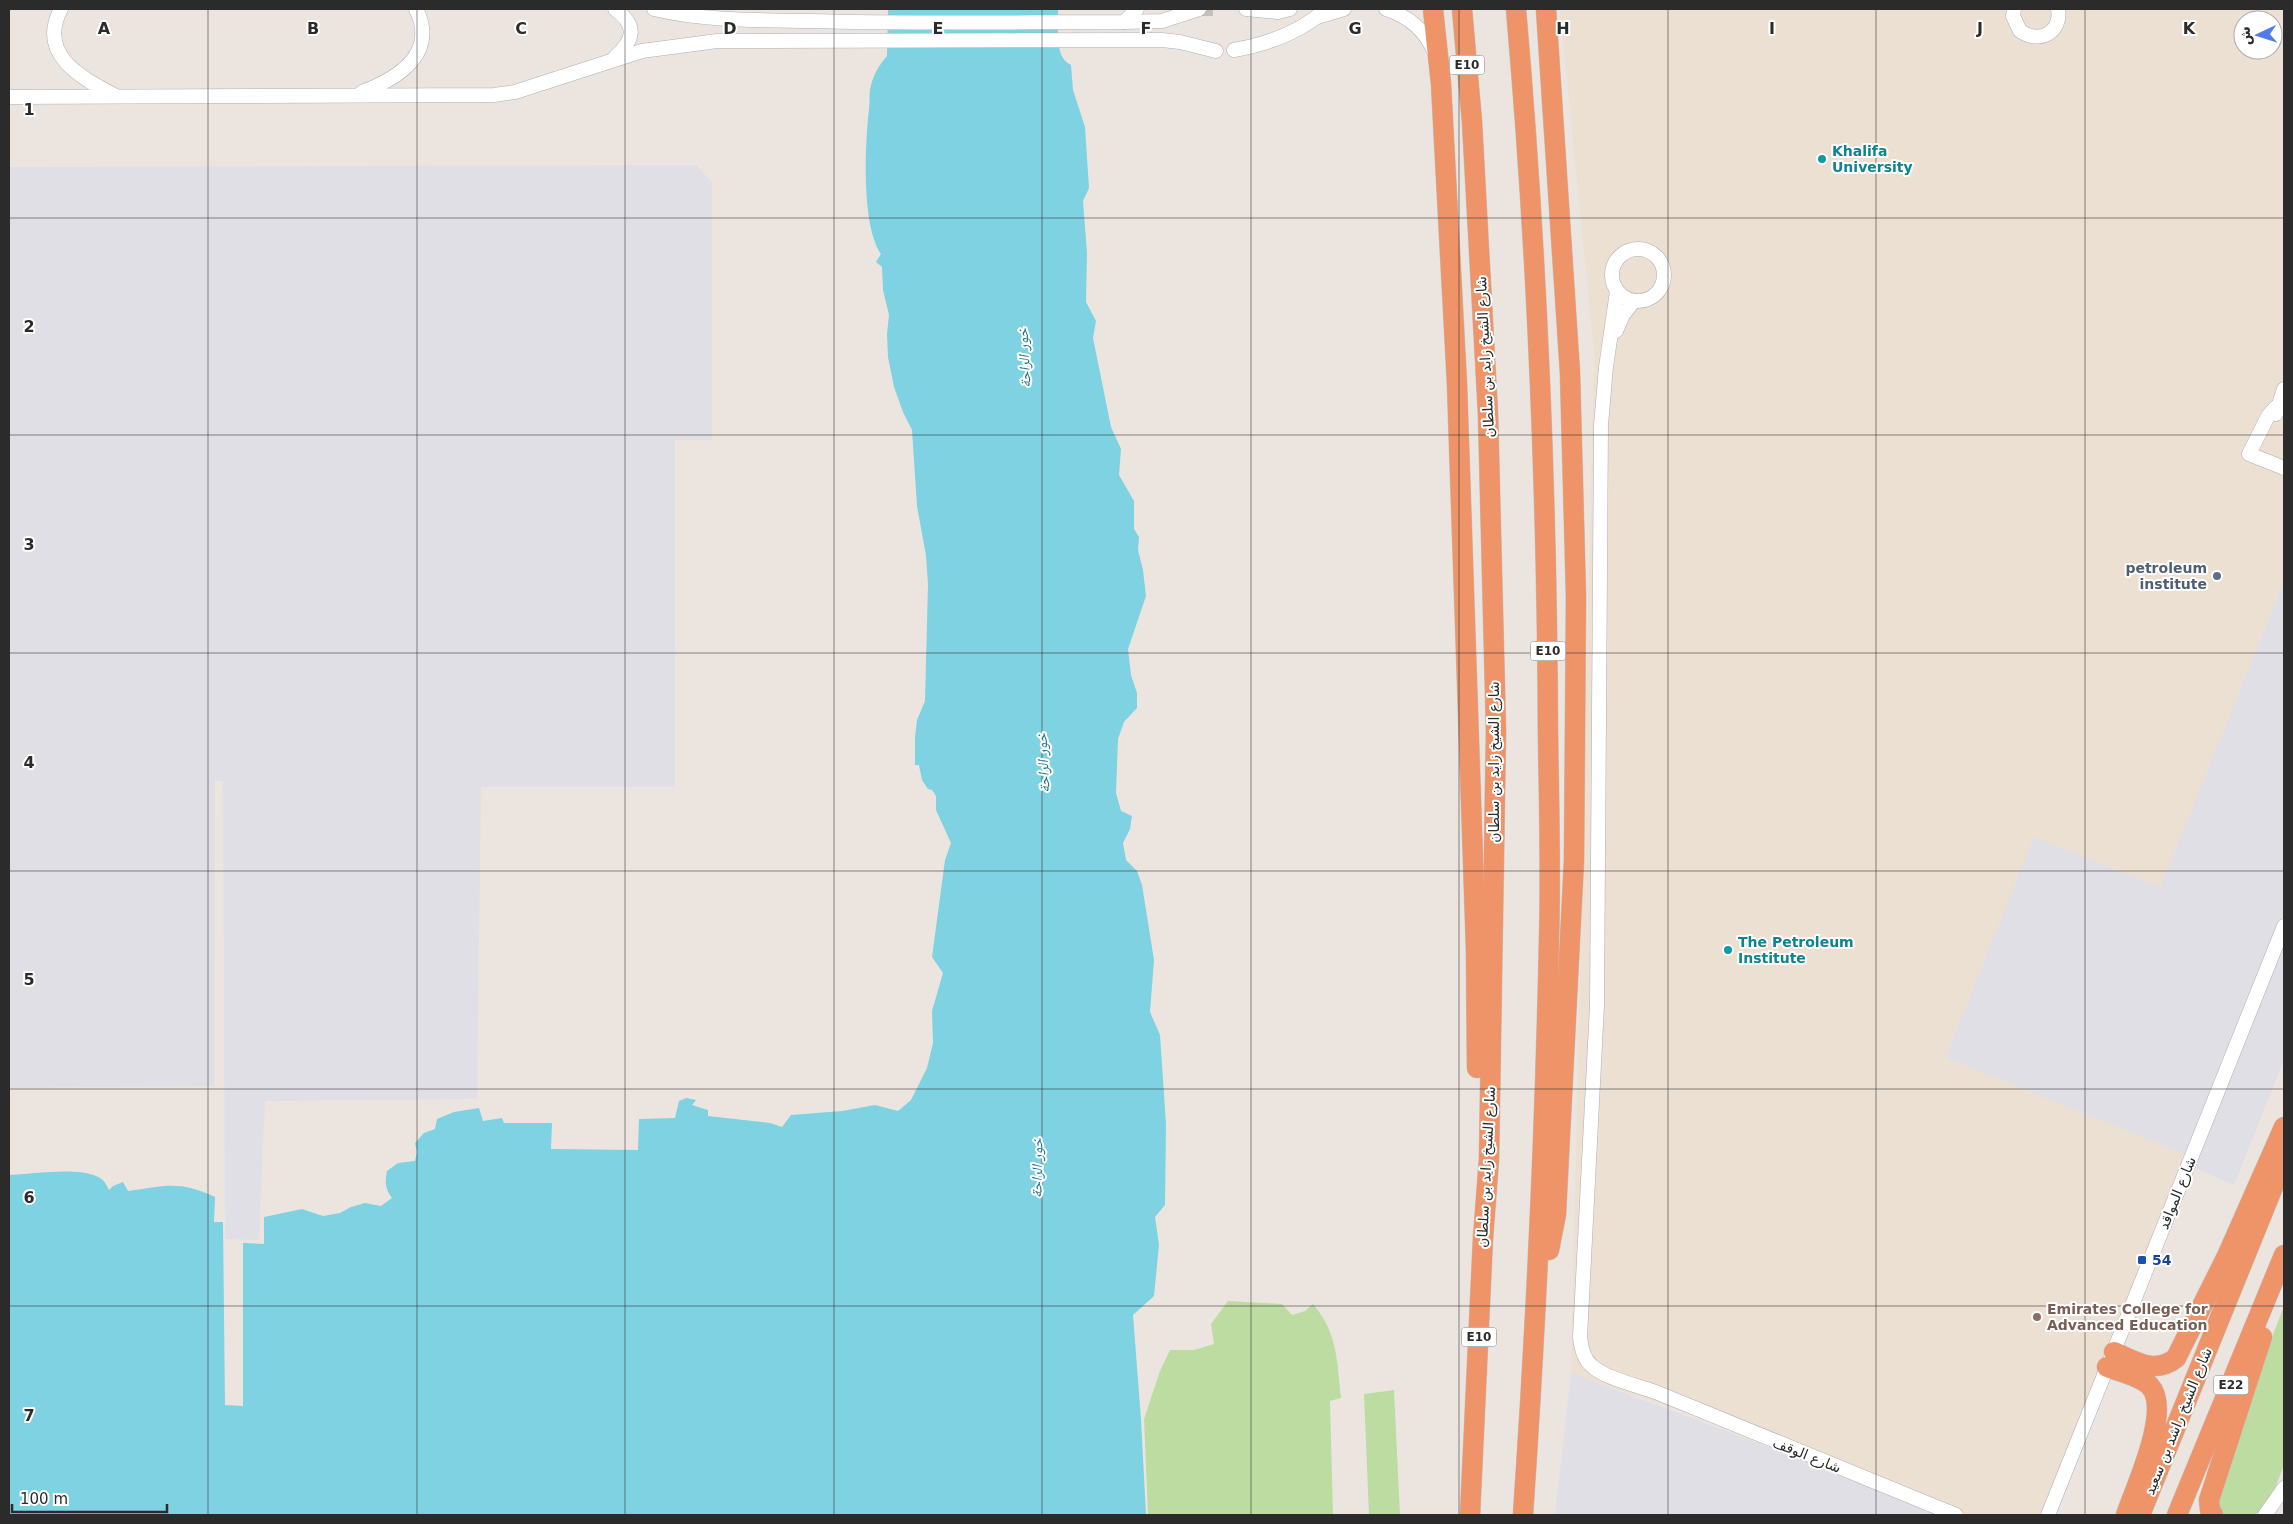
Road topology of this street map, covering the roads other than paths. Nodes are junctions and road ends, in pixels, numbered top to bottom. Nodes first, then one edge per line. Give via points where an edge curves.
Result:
1 (61, 9) edge
2 (416, 9) edge
3 (615, 9) edge
4 (654, 9) edge
5 (1137, 9) edge
6 (1246, 9) edge
7 (1290, 9) edge
8 (1344, 9) edge
9 (1386, 9) edge
10 (1433, 9) edge
11 (1462, 9) edge
12 (1516, 9) edge
13 (1546, 9) edge
14 (2014, 9) edge
15 (2058, 9) edge
16 (1200, 10) edge
17 (1321, 13) edge
18 (1124, 22) junction
19 (1234, 50) dead end
20 (1216, 51) dead end
21 (611, 61) junction
22 (1441, 84) junction
23 (354, 95) junction
24 (116, 96) junction
25 (9, 97) edge
26 (1617, 291) junction
27 (1634, 300) junction
28 (1609, 345) junction
29 (2284, 389) edge
30 (2284, 468) edge
31 (2284, 926) edge
32 (2284, 1126) edge
33 (2284, 1160) edge
34 (1483, 1238) junction
35 (2283, 1258) edge
36 (1538, 1280) junction
37 (2110, 1360) junction
38 (2284, 1490) edge
39 (1470, 1515) edge
40 (1523, 1515) edge
41 (1956, 1515) edge
42 (2048, 1515) edge
43 (2126, 1515) edge
44 (2140, 1515) edge
45 (2178, 1515) edge
46 (2213, 1515) edge
47 (2265, 1515) edge
48 (2278, 1515) edge

1 - 24 street via 54,33 61,58 85,79
2 - 23 street via 422,20 423,35 421,47 413,60 384,83
3 - 21 street via 630,25 631,38
4 - 18 street via 750,19 857,22
5 - 18 street
6 - 7 street via 1278,12
8 - 17 street
9 - 22 street via 1403,15 1428,38 1436,56
10 - 22 highway
11 - 34 highway, شارع الشيخ زايد بن سلطان / E10 via 1472,122 1488,414 1496,731 1490,1150
12 - 36 highway, E10 via 1526,118 1548,598 1549,936
13 - 36 highway via 1570,373 1576,656 1574,860 1556,1214 1547,1259
14 - 15 street via 2013,16 2020,31 2034,38 2054,29
16 - 18 street via 1162,21
17 - 19 street via 1276,40
20 - 21 street via 1162,40 708,42 642,51
21 - 23 street via 515,92 494,95
22 - 34 highway via 1457,384
23 - 24 street
24 - 25 street
26 - 27 street
26 - 27 street via 1612,278 1617,258 1634,248 1651,252 1663,267 1663,283 1652,297
26 - 28 street
27 - 28 street
28 - 41 street, شارع الوقف via 1601,425 1597,1005 1580,1337 1597,1363 1611,1376 1658,1392
29 - 30 street via 2268,416 2253,456
31 - 37 street, شارع المواقد
32 - 37 highway via 2227,1256 2176,1358 2160,1367
33 - 44 highway, شارع الشيخ راشد بن سعيد / E22
34 - 39 highway, شارع الشيخ زايد بن سلطان / E10
35 - 45 highway, E22
35 - 46 highway via 2255,1363 2209,1500
36 - 40 highway, E10
37 - 42 street, شارع المواقد
37 - 43 highway via 2150,1386 2157,1402 2153,1433
38 - 47 street
38 - 48 street

